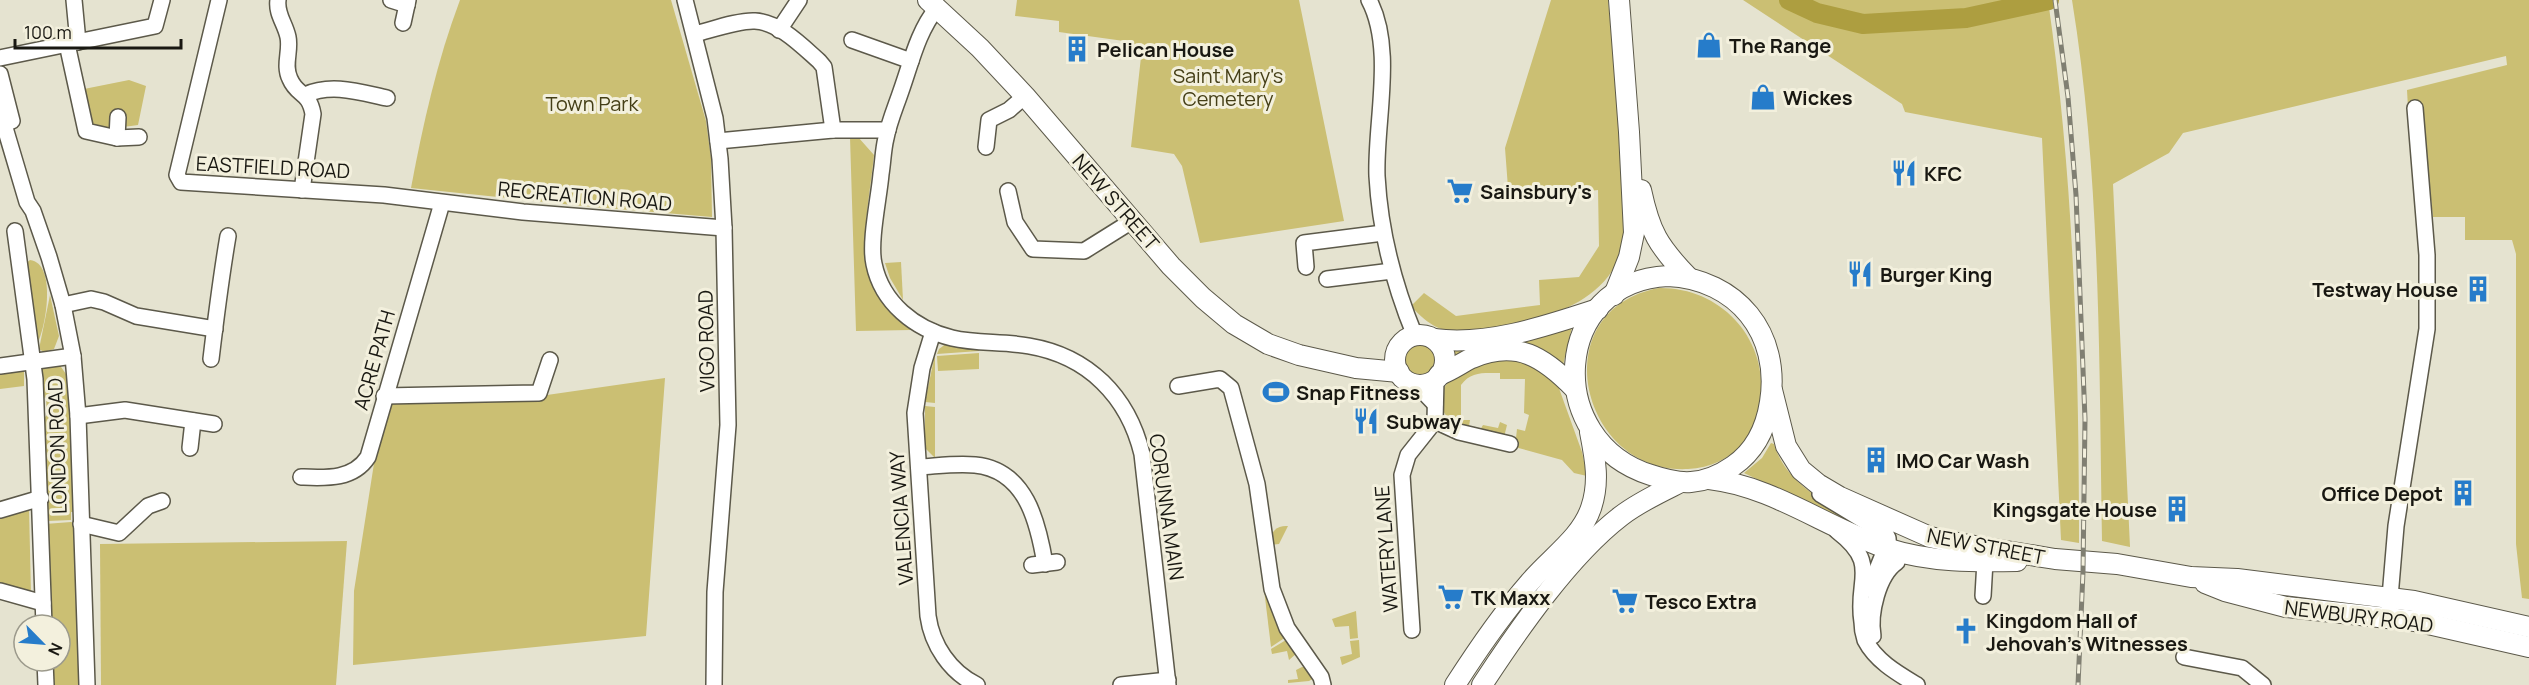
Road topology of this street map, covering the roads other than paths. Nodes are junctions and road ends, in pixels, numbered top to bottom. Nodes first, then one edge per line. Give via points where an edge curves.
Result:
1 (74, 0) edge
2 (162, 0) edge
3 (219, 0) edge
4 (278, 0) edge
5 (391, 0) edge
6 (686, 0) edge
7 (799, 0) edge
8 (1369, 0) edge
9 (1618, 0) edge
10 (408, 2) edge
11 (933, 4) edge
12 (403, 23) dead end
13 (779, 30) junction
14 (695, 34) junction
15 (852, 39) dead end
16 (73, 43) junction
17 (0, 58) edge
18 (911, 61) junction
19 (0, 74) edge
20 (304, 94) junction
21 (1025, 96) junction
22 (387, 98) dead end
23 (2415, 108) dead end
24 (0, 111) edge
25 (118, 117) dead end
26 (833, 130) junction
27 (888, 130) junction
28 (1629, 132) junction
29 (139, 137) dead end
30 (117, 138) junction
31 (718, 141) junction
32 (986, 147) dead end
33 (302, 190) junction
34 (1008, 191) dead end
35 (442, 203) junction
36 (33, 211) junction
37 (1132, 221) junction
38 (724, 228) junction
39 (15, 231) dead end
40 (1383, 233) junction
41 (228, 236) dead end
42 (1306, 267) dead end
43 (1392, 271) junction
44 (1688, 277) junction
45 (1327, 279) dead end
46 (1614, 295) junction
47 (63, 305) junction
48 (1598, 309) junction
49 (215, 329) junction
50 (933, 332) junction
51 (1424, 337) junction
52 (1398, 348) junction
53 (73, 356) junction
54 (211, 359) dead end
55 (550, 360) dead end
56 (32, 362) junction
57 (1331, 362) junction
58 (0, 366) edge
59 (1399, 372) junction
60 (1438, 377) junction
61 (1416, 384) junction
62 (1178, 386) dead end
63 (1575, 389) junction
64 (1772, 390) junction
65 (384, 396) junction
66 (1435, 404) junction
67 (78, 416) junction
68 (193, 421) junction
69 (1435, 421) junction
70 (214, 424) dead end
71 (1589, 429) junction
72 (1510, 444) dead end
73 (190, 448) dead end
74 (919, 467) junction
75 (1808, 476) junction
76 (301, 477) dead end
77 (1709, 479) junction
78 (1681, 482) junction
79 (41, 498) junction
80 (162, 501) dead end
81 (0, 510) edge
82 (1827, 524) junction
83 (81, 525) junction
84 (1902, 526) junction
85 (1890, 558) junction
86 (2055, 559) junction
87 (1985, 561) junction
88 (1045, 564) dead end
89 (2191, 577) junction
90 (0, 591) edge
91 (1983, 596) dead end
92 (2390, 597) junction
93 (43, 603) junction
94 (43, 613) edge
95 (2388, 617) junction
96 (1862, 621) junction
97 (2529, 627) edge
98 (1412, 630) dead end
99 (2529, 647) edge
100 (1873, 651) junction
101 (2184, 657) dead end
102 (1168, 683) edge
103 (87, 685) edge
104 (714, 685) edge
105 (977, 685) edge
106 (1122, 685) edge
107 (1323, 685) edge
108 (1455, 685) edge
109 (1482, 685) edge
110 (1917, 685) edge
111 (2263, 685) edge

1 - 16 street
2 - 16 street via 161,31
3 - 33 street, EASTFIELD ROAD via 177,178 185,183
4 - 20 street via 288,39 288,77
5 - 10 street
6 - 14 street, VIGO ROAD
7 - 13 street
8 - 40 street via 1380,30 1382,58 1377,178
9 - 28 main road
10 - 12 street
11 - 18 street, CORUNNA MAIN
11 - 21 main road, NEW STREET
13 - 14 street via 753,21
13 - 26 street via 824,67
14 - 31 street, VIGO ROAD
15 - 18 street
16 - 17 street
16 - 30 street via 86,131
18 - 27 street, CORUNNA MAIN
19 - 36 street, LONDON ROAD
20 - 22 street via 330,88
20 - 33 street via 311,102 313,114
21 - 32 street via 989,120
21 - 37 main road, NEW STREET
23 - 92 street via 2427,255 2427,329 2396,526
24 - 36 street, LONDON ROAD
25 - 30 street
26 - 27 street
26 - 31 street
27 - 50 street, CORUNNA MAIN via 874,264 891,301 906,316
28 - 44 main road via 1654,235 1663,251
28 - 46 main road via 1634,233
29 - 30 street
31 - 38 street, VIGO ROAD
33 - 35 street, EASTFIELD ROAD
34 - 37 street via 1015,222 1033,249 1084,251
35 - 38 street, RECREATION ROAD
35 - 65 street, ACRE PATH
36 - 47 street, LONDON ROAD
37 - 57 main road, NEW STREET via 1188,284 1242,330 1278,348
38 - 104 street, VIGO ROAD via 728,425 715,592
39 - 56 street
40 - 42 street via 1304,243
40 - 43 street
41 - 49 street
43 - 45 street
43 - 51 street
44 - 46 main road via 1651,278
44 - 64 main road via 1729,295 1752,319 1769,351
46 - 48 main road
47 - 49 street via 92,298 136,316
47 - 53 street, LONDON ROAD
48 - 51 main road via 1531,330 1463,341
48 - 63 main road via 1580,339
49 - 54 street
50 - 74 street, VALENCIA WAY via 915,412
50 - 102 street, CORUNNA MAIN via 969,341 1027,345 1067,357 1094,373 1119,400 1142,454
51 - 52 main road, NEW STREET via 1408,338
51 - 60 main road via 1439,344 1445,356
52 - 57 main road, NEW STREET via 1372,358
52 - 59 main road
53 - 56 street
53 - 67 street, LONDON ROAD
55 - 65 street via 539,393
56 - 58 street
56 - 79 street
57 - 59 main road, NEW STREET
59 - 61 main road, NEW STREET via 1405,380
60 - 61 main road
60 - 63 main road via 1475,357 1520,351 1551,365
60 - 66 street
61 - 66 street
62 - 107 street via 1220,379 1231,388 1257,484 1272,589 1287,628
63 - 71 main road
64 - 75 main road, NEW STREET via 1786,447
64 - 77 main road via 1765,424 1754,445 1737,464
65 - 76 street, ACRE PATH via 363,465 334,477
66 - 69 street
67 - 68 street via 125,410
67 - 83 street, LONDON ROAD
68 - 70 street
68 - 73 street
69 - 72 street via 1460,432
69 - 98 street, WATERY LANE via 1414,446 1402,475
71 - 78 main road via 1629,466 1654,477
71 - 108 main road via 1597,478 1585,522 1489,632
74 - 88 street via 978,465 1009,478 1034,512
74 - 105 street, VALENCIA WAY via 929,626 950,665
75 - 84 main road, NEW STREET via 1840,497
75 - 85 street via 1821,495 1886,534
77 - 78 main road
77 - 82 main road, NEW STREET via 1747,487
78 - 109 main road via 1636,505 1604,531 1533,612
79 - 81 street
79 - 93 street
80 - 83 street via 148,506 119,533
82 - 85 main road, NEW STREET
82 - 96 street via 1851,543 1862,559
83 - 103 street, LONDON ROAD
84 - 85 main road
84 - 86 main road, NEW STREET via 1957,543
85 - 87 main road, NEW STREET via 1912,554
85 - 96 street via 1882,557 1872,578
85 - 100 street via 1872,611
86 - 87 main road, NEW STREET
86 - 89 main road, NEWBURY ROAD via 2116,564
87 - 91 street
89 - 92 main road, NEWBURY ROAD
89 - 95 main road, NEWBURY ROAD via 2225,591 2286,607
90 - 93 street
92 - 95 street
92 - 97 main road, NEWBURY ROAD
93 - 94 street
95 - 99 main road, NEWBURY ROAD
96 - 100 street via 1864,636
100 - 110 street via 1888,667
101 - 111 street via 2242,668
102 - 106 street

